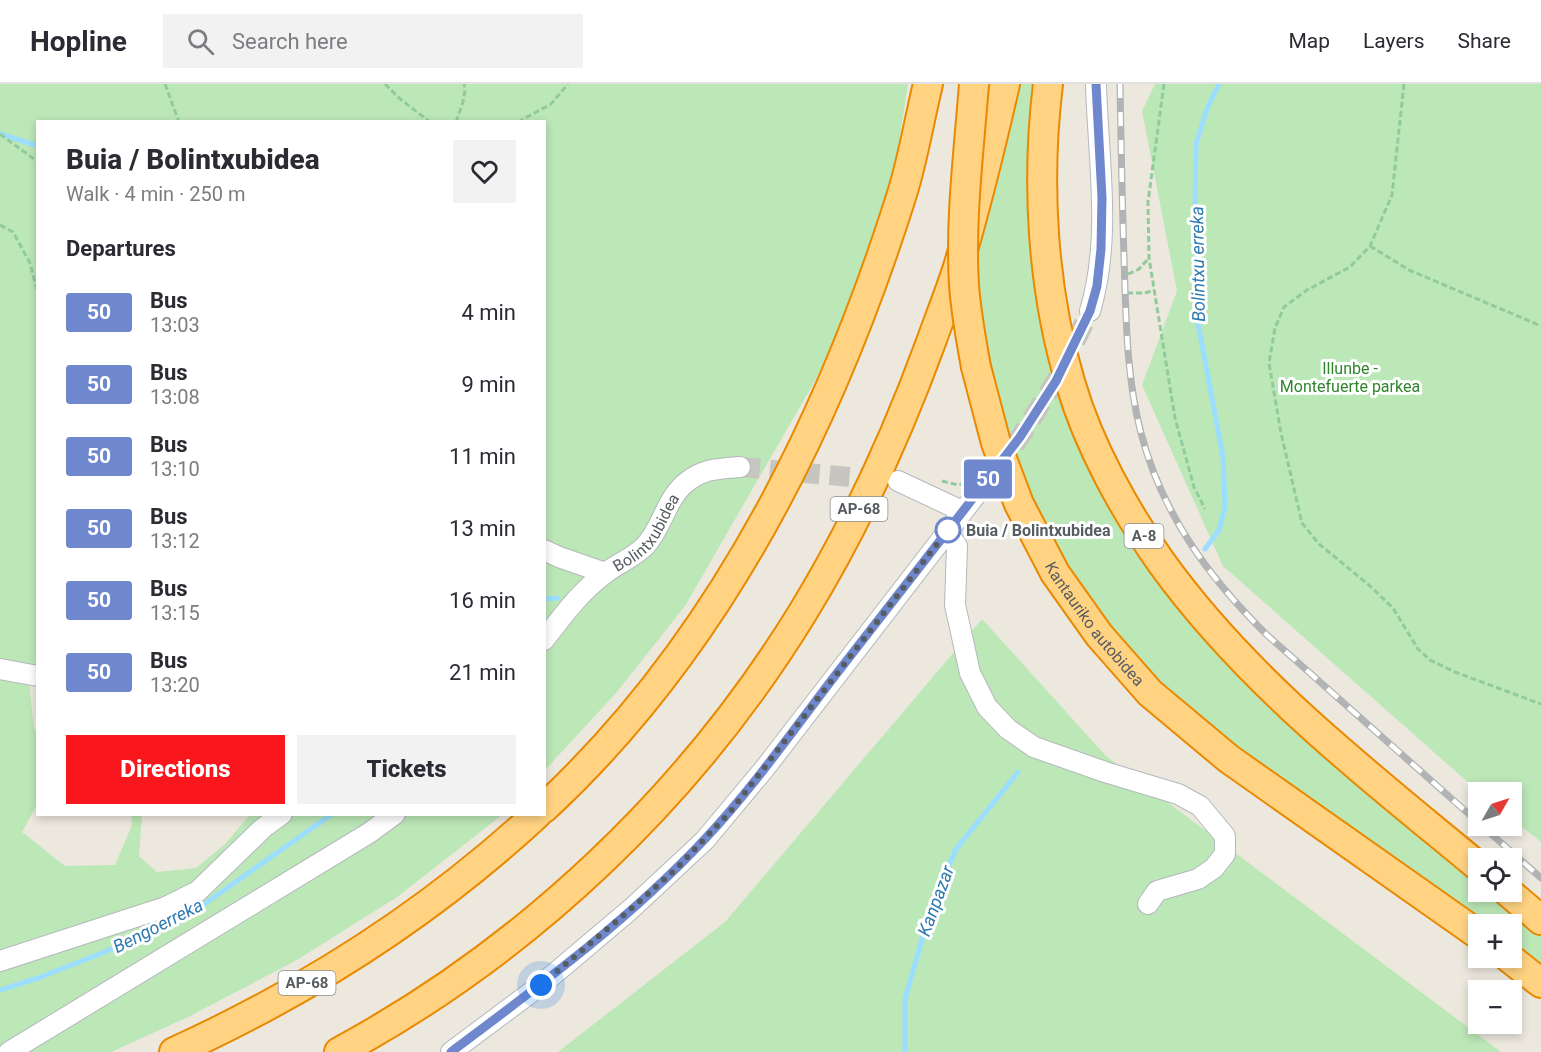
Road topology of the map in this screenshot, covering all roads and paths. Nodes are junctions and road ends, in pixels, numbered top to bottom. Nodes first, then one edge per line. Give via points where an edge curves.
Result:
1 (165, 84) edge
2 (385, 84) edge
3 (464, 84) edge
4 (568, 84) edge
5 (928, 84) edge
6 (974, 84) edge
7 (1005, 84) edge
8 (1048, 84) edge
9 (1096, 84) edge
10 (1164, 84) edge
11 (1404, 84) edge
12 (177, 120) edge
13 (427, 120) edge
14 (457, 120) edge
15 (522, 120) edge
16 (0, 134) edge
17 (36, 161) edge
18 (0, 225) edge
19 (1370, 246) junction
20 (1149, 258) junction
21 (1128, 274) dead end
22 (36, 286) edge
23 (1154, 290) junction
24 (1127, 293) dead end
25 (1090, 311) tunnel mouth
26 (1541, 326) edge
27 (740, 467) tunnel mouth
28 (898, 481) tunnel mouth
29 (978, 492) tunnel mouth
30 (1205, 509) dead end
31 (962, 512) junction
32 (947, 531) junction
33 (546, 551) edge
34 (605, 573) junction
35 (546, 637) edge
36 (0, 669) edge
37 (36, 676) edge
38 (1541, 704) edge
39 (546, 806) edge
40 (279, 816) edge
41 (392, 816) edge
42 (535, 816) edge
43 (1468, 858) edge
44 (1520, 902) edge
45 (1148, 904) dead end
46 (1541, 920) edge
47 (1468, 928) edge
48 (0, 961) edge
49 (1522, 968) edge
50 (1541, 983) edge
51 (9, 1052) edge
52 (174, 1052) edge
53 (339, 1052) edge
54 (451, 1052) edge

1 - 12 path
2 - 13 path
3 - 14 path
4 - 15 path via 551,104
5 - 39 highway via 903,192 869,293 820,410 783,484 721,593 675,660 619,730
6 - 47 highway, Kantauriko autobidea, bridge via 964,272 968,326 996,443 1019,504 1055,573 1099,635 1150,693 1229,759
7 - 53 highway, AP-68 via 957,269 896,432 852,524 769,664 678,781 547,911 432,997
8 - 43 highway, A-8 via 1044,248 1056,326 1071,386 1092,441 1120,496 1162,563 1248,665 1344,754
9 - 25 street via 1101,249
10 - 20 path via 1148,202
11 - 19 path via 1392,195
16 - 17 path
18 - 22 path via 13,232 30,262
19 - 26 path via 1409,270
19 - 38 path via 1350,267 1307,290 1284,308 1275,328 1269,363 1302,523 1319,544 1393,608 1418,649 1430,660
20 - 21 path
20 - 23 path
23 - 24 path
23 - 30 path via 1175,418 1194,487
27 - 34 street, Bolintxubidea via 705,470 685,483 672,497 645,546
28 - 31 street
29 - 31 street
31 - 32 street
32 - 45 street via 957,546 955,605 970,673 987,707 1008,729 1034,747 1178,794 1200,806 1225,836 1225,854 1214,868 1198,879 1157,891
32 - 54 street via 705,840 613,925
33 - 34 street, Bolintxubidea
34 - 35 street via 578,596
36 - 37 street
40 - 48 street via 198,891 165,907
41 - 51 street
42 - 52 highway, AP-68 via 473,871 391,931 265,1007
44 - 46 highway
49 - 50 highway

